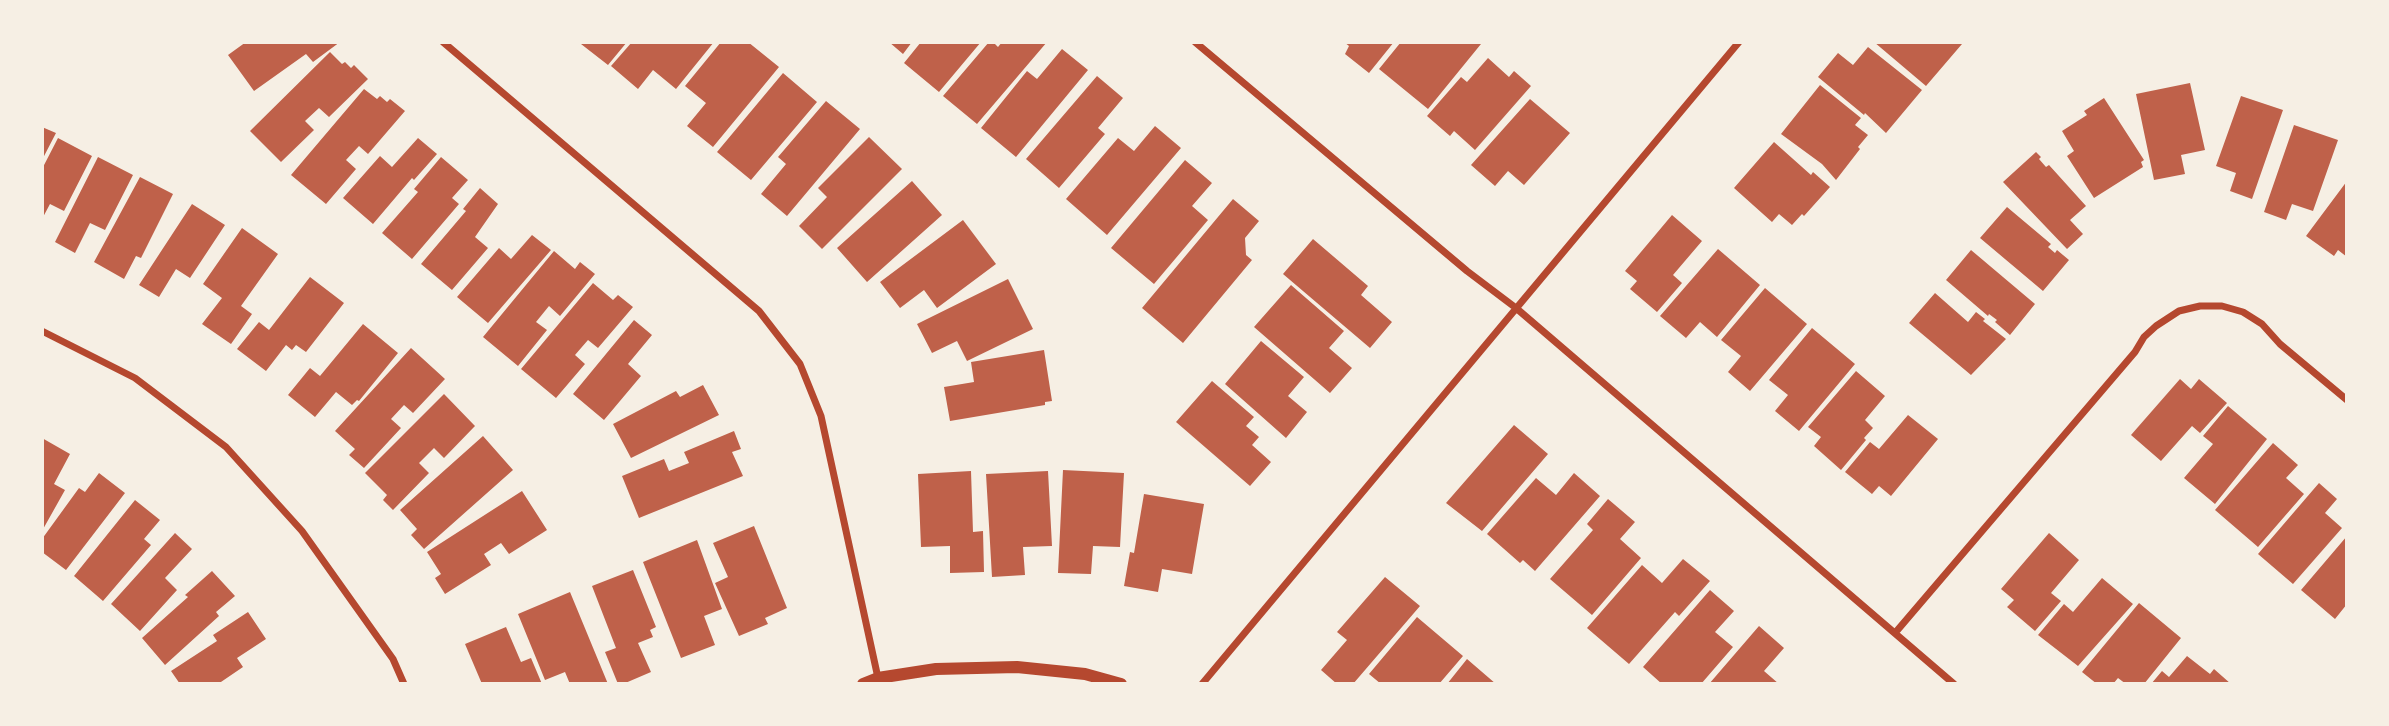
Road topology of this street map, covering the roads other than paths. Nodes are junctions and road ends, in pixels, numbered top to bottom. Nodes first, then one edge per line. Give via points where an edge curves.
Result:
1 (443, 42) edge
2 (1195, 42) edge
3 (1739, 42) edge
4 (1516, 308) junction
5 (42, 331) edge
6 (2347, 400) edge
7 (1895, 634) junction
8 (878, 678) junction
9 (404, 684) edge
10 (863, 684) edge
11 (1121, 684) edge
12 (1202, 684) edge
13 (1954, 684) edge

1 - 8 street via 759,311 800,364 821,416
2 - 4 street
3 - 4 street
4 - 7 street
4 - 12 street
5 - 9 street via 135,378 226,447 302,531 393,659
6 - 7 street via 2243,312 2222,306 2179,311 2144,337
7 - 13 street
8 - 10 street
8 - 11 street via 936,669 1017,667 1085,674

